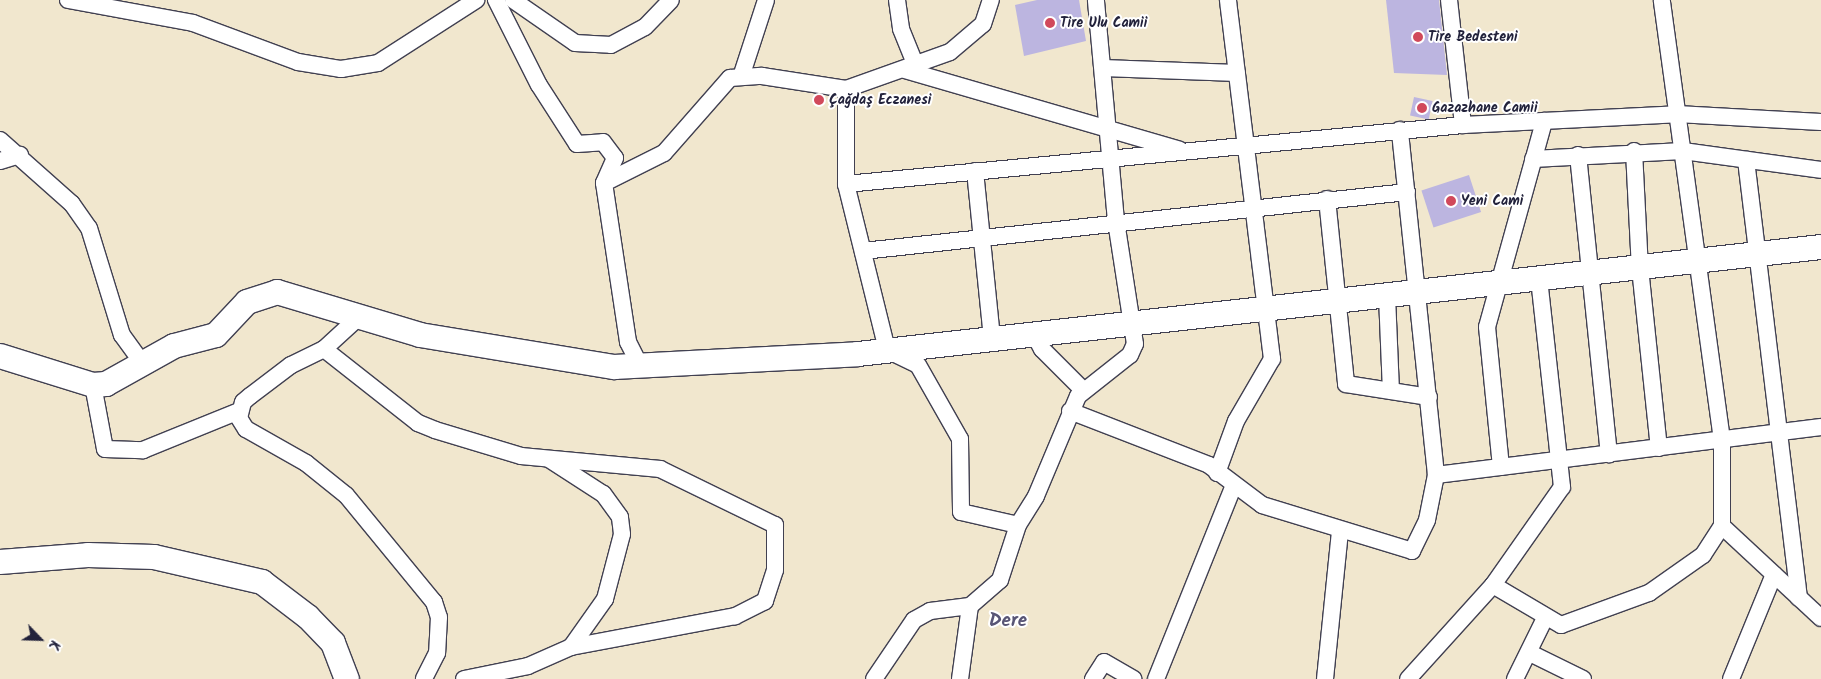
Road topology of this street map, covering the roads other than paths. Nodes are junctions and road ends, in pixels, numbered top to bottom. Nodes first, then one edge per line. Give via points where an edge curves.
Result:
1 (476, 0) edge
2 (496, 0) edge
3 (513, 0) edge
4 (671, 0) edge
5 (766, 0) edge
6 (896, 0) edge
7 (991, 0) edge
8 (1096, 0) edge
9 (1228, 0) edge
10 (1449, 0) edge
11 (1662, 0) edge
12 (73, 1) edge
13 (911, 68) junction
14 (1102, 68) junction
15 (1237, 73) junction
16 (741, 77) junction
17 (846, 89) junction
18 (1677, 114) junction
19 (1544, 121) junction
20 (1821, 122) edge
21 (1463, 125) junction
22 (1109, 129) junction
23 (1400, 130) junction
24 (0, 140) edge
25 (1246, 148) junction
26 (1634, 151) junction
27 (1683, 151) junction
28 (1192, 153) junction
29 (20, 155) junction
30 (1578, 155) junction
31 (1112, 158) junction
32 (1533, 159) junction
33 (1746, 160) junction
34 (0, 161) edge
35 (1821, 170) edge
36 (975, 171) junction
37 (604, 183) junction
38 (846, 184) junction
39 (1407, 192) junction
40 (1327, 199) junction
41 (1252, 206) junction
42 (1116, 221) junction
43 (982, 236) junction
44 (1821, 247) edge
45 (863, 251) junction
46 (1755, 255) junction
47 (1696, 261) junction
48 (1640, 268) junction
49 (1590, 274) junction
50 (1539, 279) junction
51 (1498, 284) junction
52 (1418, 293) junction
53 (1387, 296) junction
54 (1338, 301) junction
55 (1263, 308) junction
56 (360, 316) junction
57 (1132, 324) junction
58 (1035, 336) junction
59 (992, 339) junction
60 (324, 348) junction
61 (887, 350) junction
62 (0, 356) edge
63 (144, 364) junction
64 (640, 366) junction
65 (93, 385) junction
66 (1083, 390) junction
67 (1391, 391) junction
68 (1428, 397) junction
69 (239, 411) junction
70 (1070, 411) junction
71 (1821, 427) edge
72 (1780, 432) junction
73 (1722, 440) junction
74 (1659, 448) junction
75 (1609, 454) junction
76 (550, 459) junction
77 (1560, 460) junction
78 (1501, 467) junction
79 (1218, 473) junction
80 (1436, 475) junction
81 (1233, 487) junction
82 (1018, 525) junction
83 (1722, 526) junction
84 (1340, 530) junction
85 (0, 562) edge
86 (1774, 574) junction
87 (1493, 585) junction
88 (1799, 598) junction
89 (970, 606) junction
90 (1545, 618) junction
91 (1821, 618) edge
92 (571, 646) junction
93 (1530, 653) junction
94 (347, 679) edge
95 (424, 679) edge
96 (464, 679) edge
97 (874, 679) edge
98 (960, 679) edge
99 (1093, 679) edge
100 (1133, 679) edge
101 (1156, 679) edge
102 (1326, 679) edge
103 (1408, 679) edge
104 (1515, 679) edge
105 (1583, 679) edge
106 (1731, 679) edge

1 - 12 street via 378,63 341,69 298,62 193,23
2 - 37 street via 539,85 577,144 603,142 615,158
3 - 4 street via 575,43 611,45 645,27
5 - 16 street
6 - 13 street
7 - 13 street via 983,24 950,52
8 - 14 street
9 - 15 street
10 - 21 street
11 - 18 street
13 - 17 street
13 - 22 street
14 - 15 street
14 - 22 street
15 - 25 street
16 - 17 street via 762,76
16 - 37 street via 730,78 664,153
17 - 38 street
18 - 19 street
18 - 20 street
18 - 27 street
19 - 21 street
19 - 32 street
21 - 23 street
22 - 28 street
22 - 31 street
23 - 25 street
23 - 39 street
24 - 29 street
25 - 28 street
25 - 41 street
26 - 27 street
26 - 30 street
26 - 48 street
27 - 33 street
27 - 47 street
28 - 31 street
29 - 34 street
29 - 63 street via 72,204 89,228 122,335
30 - 32 street
30 - 49 street
31 - 36 street
31 - 42 street
32 - 51 street
33 - 35 street
33 - 46 street
36 - 38 street
36 - 43 street
37 - 64 street via 628,342
38 - 45 street
39 - 40 street
39 - 52 street
40 - 41 street
40 - 54 street
41 - 42 street
41 - 55 street
42 - 43 street
42 - 57 street
43 - 45 street
43 - 59 street
44 - 46 street
45 - 61 street
46 - 47 street
46 - 72 street
47 - 48 street
47 - 73 street
48 - 49 street
48 - 74 street
49 - 50 street
49 - 75 street
50 - 51 street
50 - 77 street
51 - 52 street
51 - 78 street via 1487,327
52 - 53 street
52 - 68 street
53 - 54 street
53 - 67 street
54 - 55 street
54 - 67 street via 1346,384
55 - 57 street
55 - 79 street via 1272,359 1236,421
56 - 60 street
56 - 63 street via 290,293 266,293 247,302 216,335 174,346
56 - 64 street via 484,349 614,367
57 - 58 street
57 - 66 street via 1136,344 1130,355
58 - 59 street
58 - 66 street via 1042,349
59 - 61 street
60 - 69 street via 291,365 250,396
60 - 76 street via 418,423 521,456
61 - 64 street
61 - 82 street via 918,365 960,439 961,512
62 - 65 street
63 - 65 street via 119,380
65 - 69 street via 106,449 142,450
66 - 70 street
67 - 68 street
68 - 80 street
69 - 95 street via 246,429 306,463 346,495 434,602 439,617 437,652
70 - 79 street via 1209,465
70 - 82 street via 1036,496
71 - 72 street
72 - 73 street
72 - 88 street
73 - 74 street
73 - 83 street
74 - 75 street
75 - 77 street
76 - 92 street via 603,494 620,517 622,534 605,599
76 - 92 street via 660,470 775,525 775,570 765,601 735,616
77 - 78 street
77 - 87 street via 1562,487
78 - 80 street
79 - 81 street
80 - 84 street via 1427,520 1412,551
81 - 84 street via 1262,506
81 - 101 street
82 - 89 street via 1000,580
83 - 86 street
83 - 90 street via 1702,555 1649,593 1561,625
84 - 102 street
85 - 94 street via 88,554 154,557 262,582 308,617 333,643
86 - 88 street
86 - 106 street
87 - 90 street
87 - 103 street
88 - 91 street
89 - 97 street via 930,611 914,620
89 - 98 street
90 - 93 street
92 - 96 street via 528,666
93 - 104 street
93 - 105 street
99 - 100 street via 1104,662

